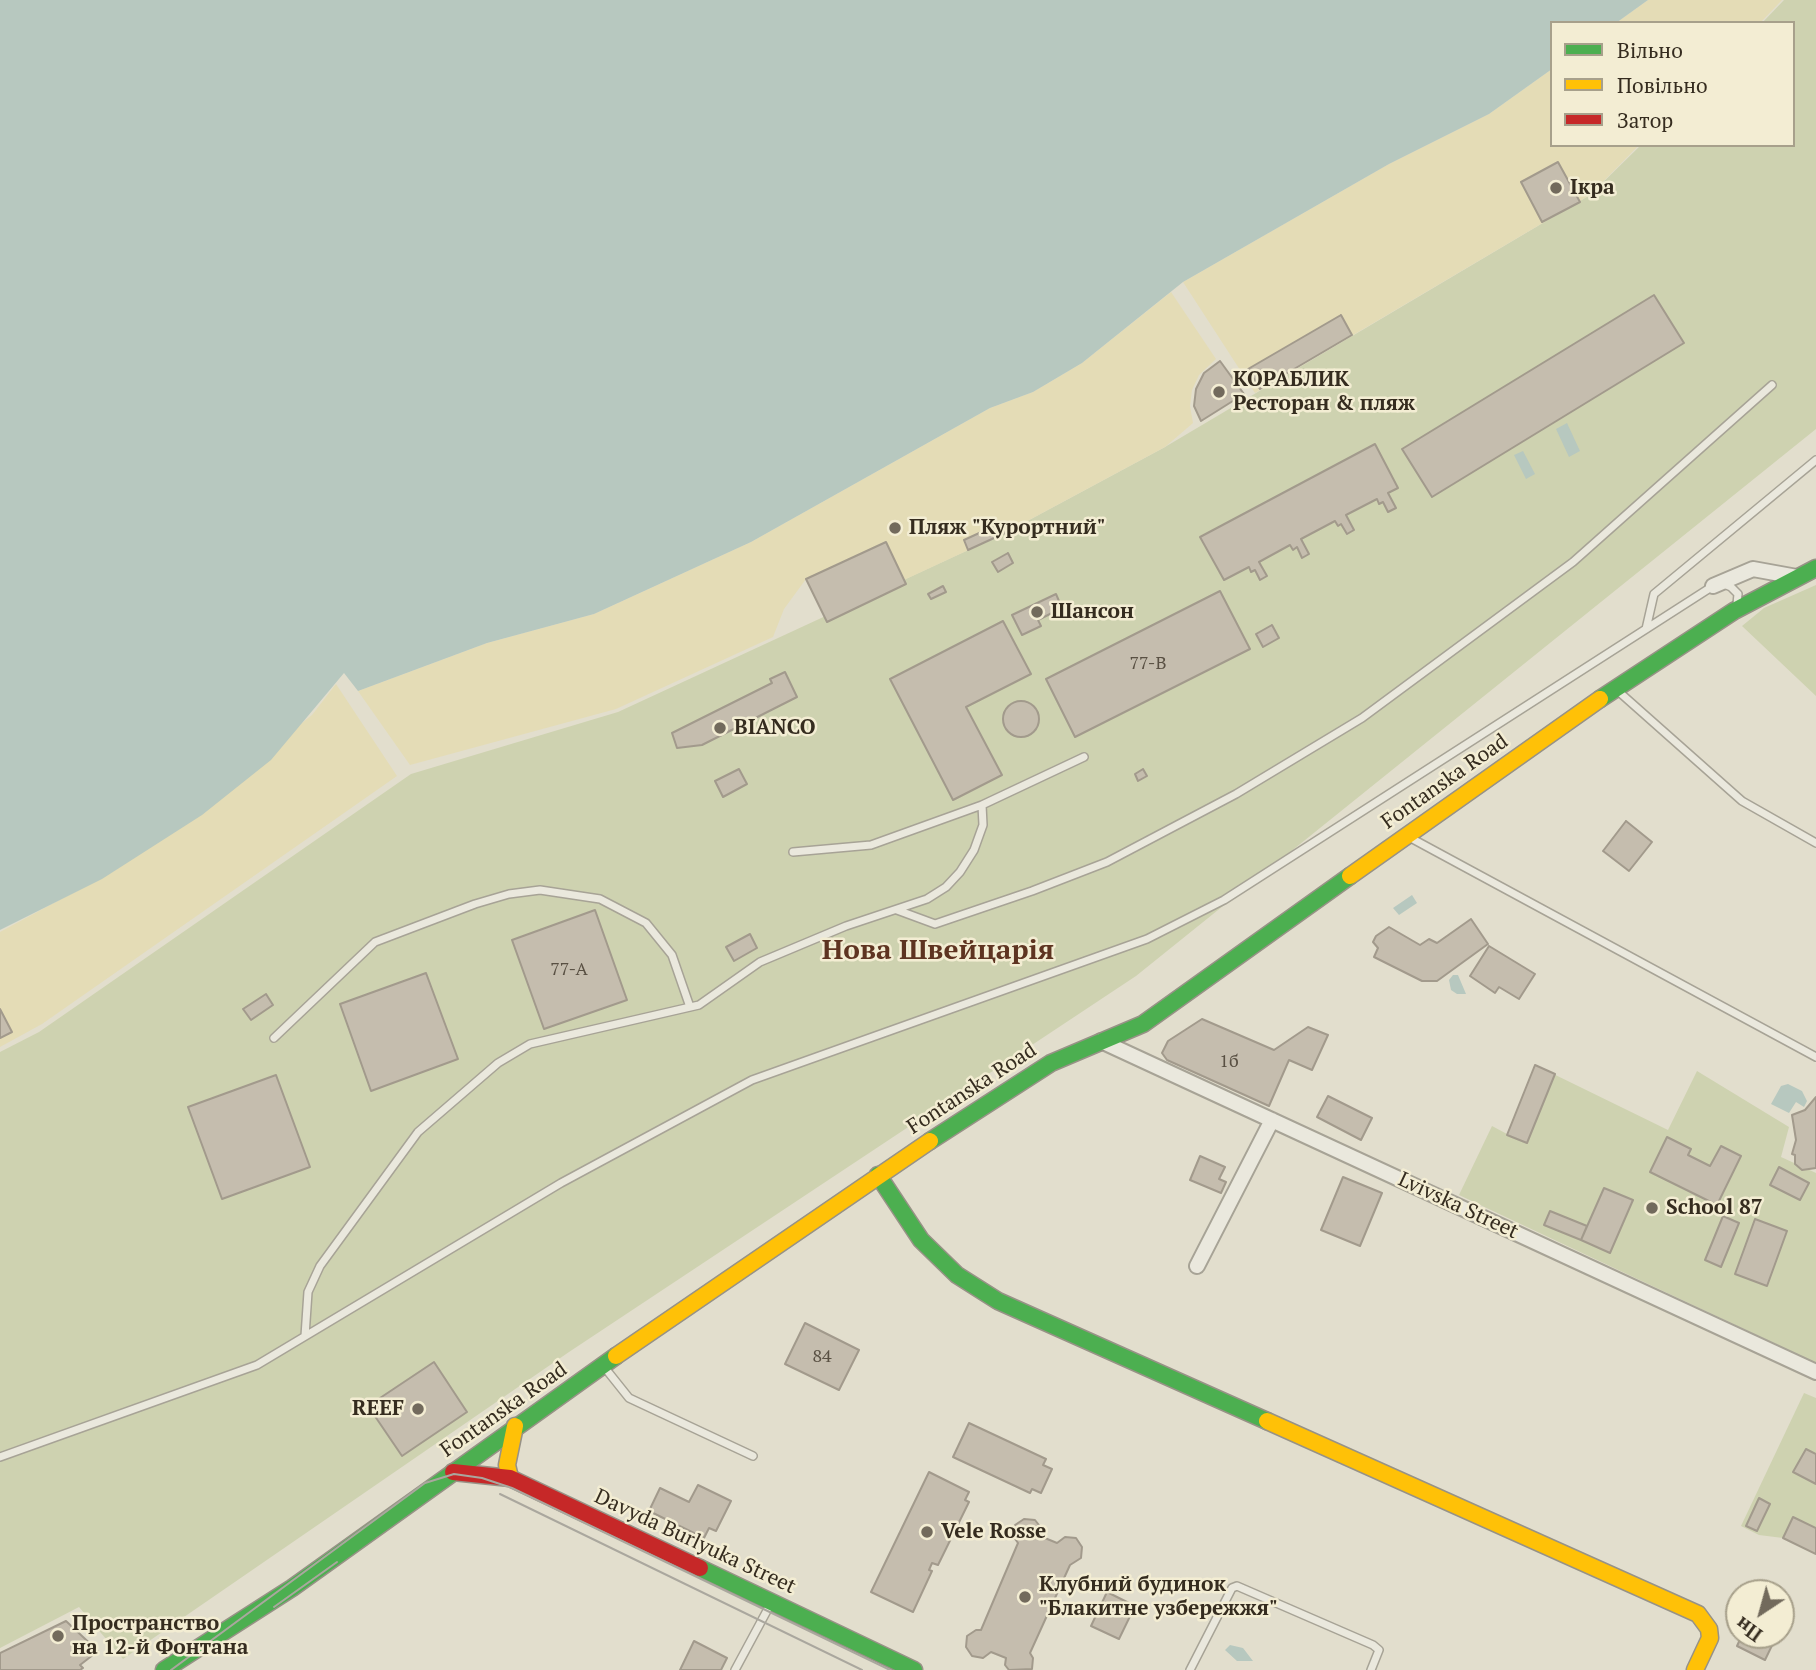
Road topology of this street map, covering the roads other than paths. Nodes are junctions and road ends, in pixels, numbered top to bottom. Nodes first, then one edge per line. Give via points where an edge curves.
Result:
1 (1772, 385) dead end
2 (1816, 460) edge
3 (1816, 568) edge
4 (1797, 577) junction
5 (1713, 586) junction
6 (1734, 611) junction
7 (1646, 630) junction
8 (1615, 688) junction
9 (1084, 757) dead end
10 (982, 804) junction
11 (1405, 835) junction
12 (1816, 844) edge
13 (793, 852) dead end
14 (897, 910) junction
15 (690, 1007) junction
16 (274, 1038) dead end
17 (1101, 1041) junction
18 (1816, 1057) edge
19 (1272, 1120) junction
20 (878, 1175) junction
21 (1197, 1266) dead end
22 (305, 1336) junction
23 (603, 1365) junction
24 (1816, 1372) edge
25 (515, 1426) junction
26 (753, 1456) dead end
27 (0, 1457) edge
28 (453, 1472) junction
29 (510, 1478) junction
30 (772, 1601) junction
31 (164, 1670) edge
32 (735, 1670) edge
33 (914, 1670) edge
34 (1190, 1670) edge
35 (1371, 1670) edge
36 (1695, 1670) edge

1 - 14 lane via 1573,562 1362,718 1259,780 1107,862 1032,891 935,924
2 - 7 lane via 1654,594
3 - 4 main road, Fontanska Road
4 - 5 street via 1753,569
4 - 6 main road, Fontanska Road
5 - 6 lane via 1724,584 1738,594
5 - 7 lane
6 - 8 main road, Fontanska Road
7 - 22 lane via 1224,900 1147,939 752,1080 561,1183
8 - 11 main road, Fontanska Road
8 - 12 lane via 1742,801
9 - 10 lane
10 - 13 lane via 871,845
10 - 14 lane via 983,825 960,872 946,887
11 - 17 main road, Fontanska Road via 1143,1024
11 - 18 lane
14 - 15 lane via 760,962 712,998
15 - 16 lane via 673,955 646,923 600,900 540,890 475,904 375,942
15 - 22 lane via 530,1044 478,1080 418,1132 320,1266 308,1292
17 - 19 street, Lvivska Street
17 - 20 main road, Fontanska Road via 1041,1068
19 - 21 street
19 - 24 street, Lvivska Street
20 - 23 main road, Fontanska Road
20 - 36 main road via 921,1240 957,1275 998,1301 1698,1614 1710,1638
22 - 27 lane via 257,1365
23 - 25 main road, Fontanska Road
23 - 26 lane via 629,1398
25 - 28 main road, Fontanska Road
25 - 29 main road via 507,1465
28 - 29 main road, Davyda Burlyuka Street
28 - 31 main road, Fontanska Road via 292,1588
29 - 30 main road, Davyda Burlyuka Street
30 - 32 lane
30 - 33 main road, Davyda Burlyuka Street
34 - 35 lane via 1232,1588 1243,1586 1373,1644 1380,1650

